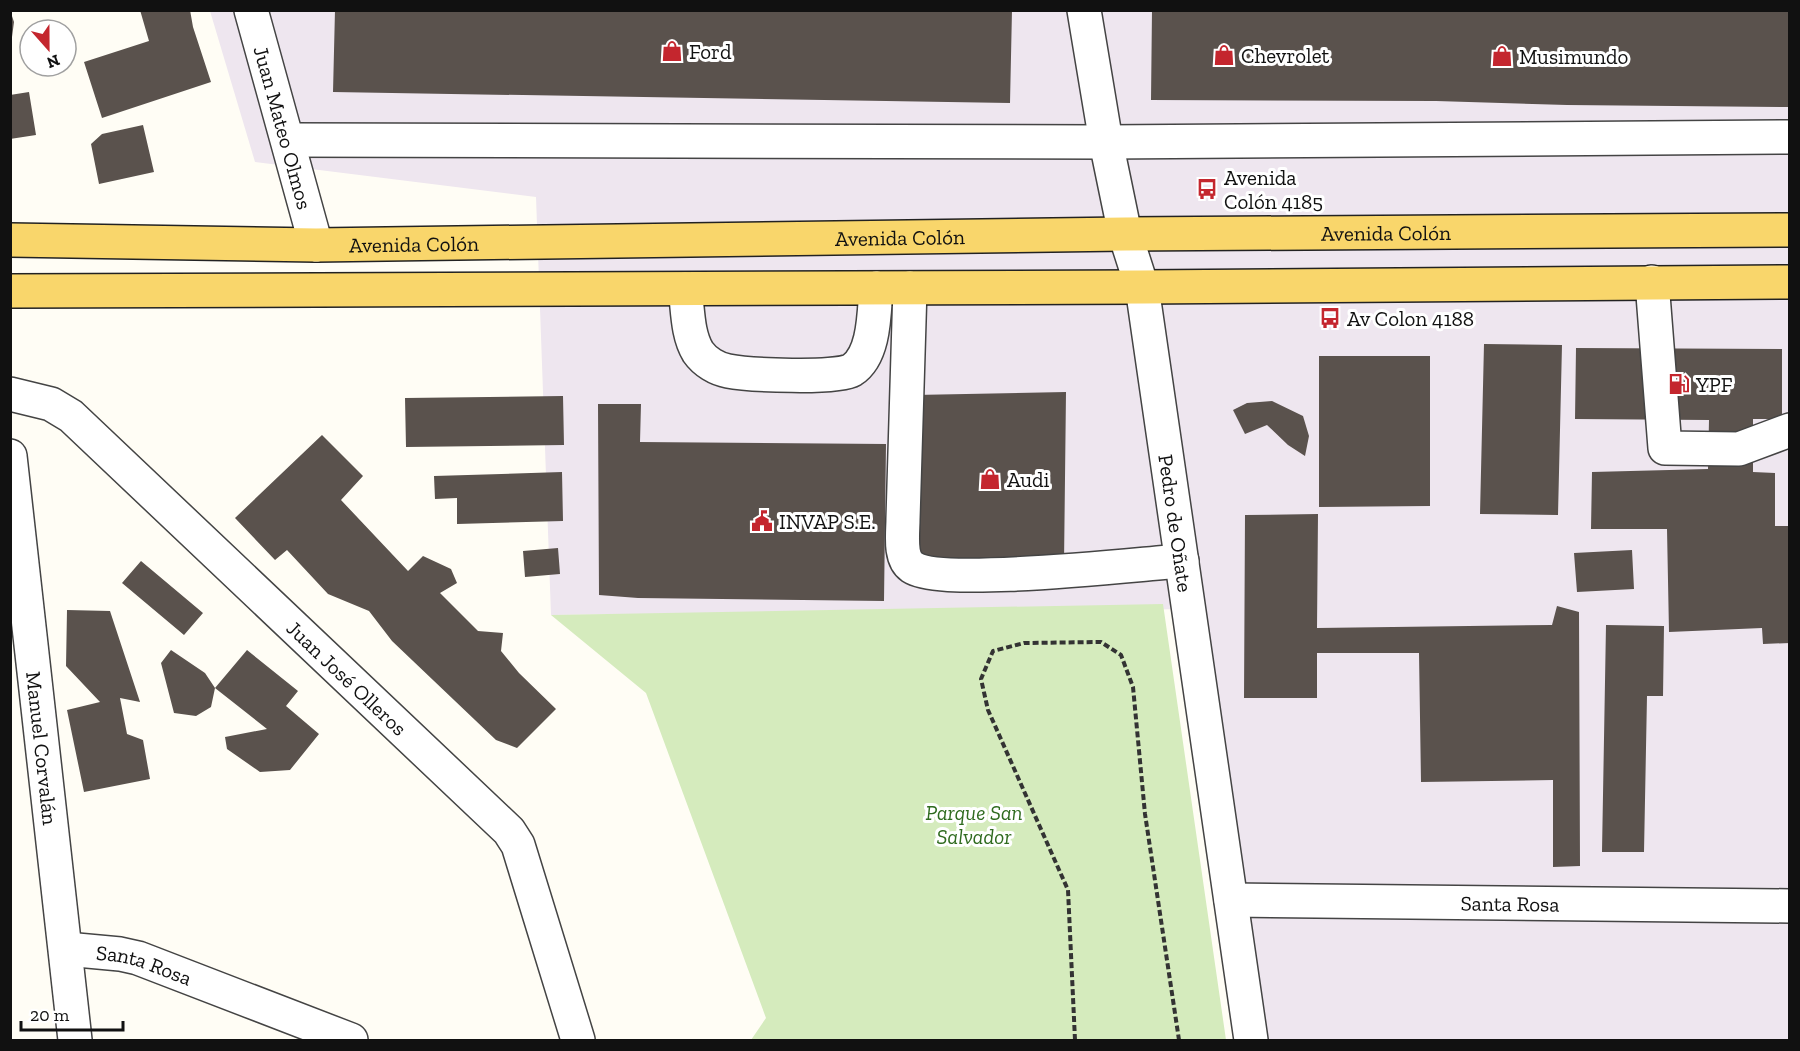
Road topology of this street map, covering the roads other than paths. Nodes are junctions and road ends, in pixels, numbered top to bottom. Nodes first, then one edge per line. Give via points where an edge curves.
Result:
1 (251, 10) edge
2 (1084, 10) edge
3 (1790, 137) edge
4 (288, 140) junction
5 (1106, 142) junction
6 (1790, 230) edge
7 (1125, 234) junction
8 (10, 240) edge
9 (316, 245) junction
10 (1652, 282) junction
11 (1790, 282) edge
12 (1142, 287) junction
13 (876, 288) junction
14 (910, 288) junction
15 (685, 289) junction
16 (10, 291) edge
17 (10, 394) edge
18 (1790, 430) edge
19 (10, 456) edge
20 (1182, 561) junction
21 (1231, 900) junction
22 (1790, 906) edge
23 (66, 949) junction
24 (75, 1041) edge
25 (351, 1041) edge
26 (578, 1041) edge
27 (1251, 1041) edge

1 - 4 street, Juan Mateo Olmos
2 - 5 street, Pedro de Oñate
3 - 5 street
4 - 5 street
4 - 9 street, Juan Mateo Olmos
5 - 7 street, Pedro de Oñate
6 - 7 main road, Avenida Colón
7 - 9 main road, Avenida Colón
7 - 12 street, Pedro de Oñate
8 - 9 main road, Avenida Colón
10 - 11 main road
10 - 12 main road
10 - 18 street via 1665,448 1739,449
12 - 14 main road
12 - 20 street, Pedro de Oñate
13 - 14 main road
13 - 15 main road
13 - 15 street via 872,336 866,354 852,370 827,375 761,375 728,371 710,364 692,336
14 - 20 street via 903,519 904,556 911,566 923,571 997,575
15 - 16 main road
17 - 26 street, Juan José Olleros via 51,404 71,416 510,831 518,845
19 - 23 street, Manuel Corvalán
20 - 21 street, Pedro de Oñate
21 - 22 street, Santa Rosa
21 - 27 street, Pedro de Oñate
23 - 24 street, Manuel Corvalán
23 - 25 street, Santa Rosa via 138,958

